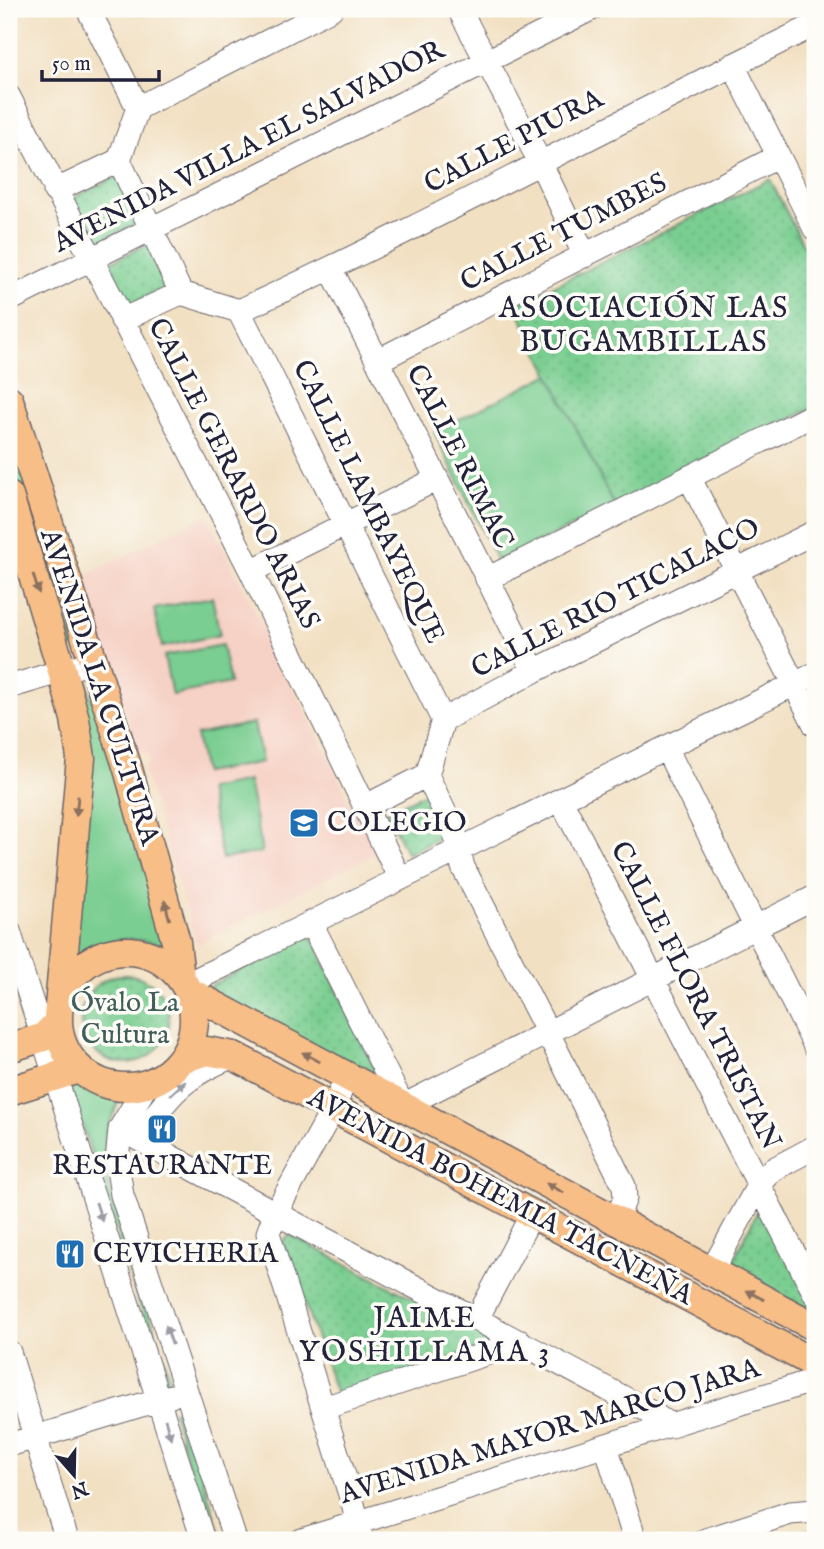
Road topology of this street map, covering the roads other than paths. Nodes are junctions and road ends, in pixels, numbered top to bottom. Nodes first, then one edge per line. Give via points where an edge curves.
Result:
1 (88, 9) edge
2 (331, 9) edge
3 (459, 9) edge
4 (591, 9) edge
5 (815, 25) edge
6 (487, 60) junction
7 (733, 65) junction
8 (9, 97) edge
9 (138, 108) junction
10 (777, 157) junction
11 (119, 160) junction
12 (540, 162) junction
13 (55, 191) junction
14 (151, 229) junction
15 (815, 229) edge
16 (585, 256) junction
17 (90, 259) junction
18 (331, 269) junction
19 (181, 293) junction
20 (9, 300) edge
21 (239, 311) junction
22 (122, 320) junction
23 (377, 361) junction
24 (9, 400) edge
25 (815, 414) edge
26 (18, 465) edge
27 (689, 477) junction
28 (437, 479) junction
29 (9, 496) edge
30 (345, 524) junction
31 (815, 532) edge
32 (251, 571) junction
33 (737, 572) junction
34 (487, 579) junction
35 (92, 662) junction
36 (62, 671) junction
37 (534, 671) junction
38 (805, 680) edge
39 (9, 687) edge
40 (443, 720) junction
41 (815, 725) edge
42 (666, 748) junction
43 (428, 775) junction
44 (561, 800) junction
45 (364, 807) junction
46 (458, 850) junction
47 (400, 879) junction
48 (815, 897) edge
49 (311, 923) junction
50 (757, 927) junction
51 (9, 931) edge
52 (653, 979) junction
53 (184, 984) junction
54 (53, 1022) junction
55 (548, 1032) junction
56 (815, 1046) edge
57 (9, 1048) edge
58 (233, 1056) junction
59 (181, 1059) junction
60 (68, 1073) junction
61 (346, 1076) junction
62 (147, 1084) junction
63 (9, 1091) edge
64 (403, 1106) junction
65 (333, 1109) junction
66 (129, 1134) junction
67 (815, 1147) edge
68 (759, 1184) junction
69 (275, 1214) junction
70 (532, 1214) junction
71 (616, 1221) junction
72 (711, 1272) junction
73 (815, 1294) edge
74 (477, 1319) junction
75 (815, 1327) edge
76 (521, 1342) junction
77 (9, 1352) edge
78 (815, 1364) edge
79 (815, 1381) edge
80 (187, 1391) junction
81 (159, 1399) junction
82 (324, 1408) junction
83 (671, 1426) junction
84 (35, 1437) junction
85 (9, 1445) edge
86 (606, 1446) junction
87 (815, 1511) edge
88 (360, 1532) edge
89 (710, 1539) edge
90 (66, 1540) edge
91 (203, 1540) edge
92 (235, 1540) edge
93 (302, 1540) edge
94 (635, 1540) edge

1 - 9 street
2 - 9 street
3 - 6 street
4 - 6 street, AVENIDA VILLA EL SALVADOR
5 - 7 street, CALLE PIURA
6 - 12 street
6 - 14 street, AVENIDA VILLA EL SALVADOR
7 - 10 street
7 - 12 street, CALLE PIURA
8 - 13 street, CALLE GERARDO ARIAS
9 - 11 street
10 - 15 street
10 - 16 street, CALLE TUMBES
11 - 13 street
11 - 14 street
12 - 16 street
12 - 18 street, CALLE PIURA
13 - 17 street, CALLE GERARDO ARIAS
14 - 17 street, AVENIDA VILLA EL SALVADOR
14 - 19 street
16 - 23 street, CALLE TUMBES
17 - 20 street, AVENIDA VILLA EL SALVADOR
17 - 22 street, CALLE GERARDO ARIAS
18 - 21 street, CALLE PIURA
18 - 23 street, CALLE RIMAC
19 - 21 street
19 - 22 street
21 - 30 street, CALLE LAMBAYEQUE
22 - 32 street, CALLE GERARDO ARIAS
23 - 28 street, CALLE RIMAC
24 - 26 main road, AVENIDA LA CULTURA
25 - 27 street
26 - 35 main road, AVENIDA LA CULTURA
27 - 33 street
27 - 34 street
28 - 30 street
28 - 34 street, CALLE RIMAC
29 -> 36 main road, AVENIDA LA CULTURA
30 - 32 street
30 - 40 street, CALLE LAMBAYEQUE
31 - 33 street, CALLE RIO TICALACO
32 - 45 street, CALLE GERARDO ARIAS
33 - 37 street, CALLE RIO TICALACO
33 - 38 street
34 - 37 street, CALLE RIMAC
35 - 36 street
53 -> 35 main road, AVENIDA LA CULTURA via 128,769
36 - 39 street
36 -> 54 main road, AVENIDA LA CULTURA via 81,758
37 - 40 street, CALLE RIO TICALACO
38 - 41 street
38 - 42 street
40 - 43 street
42 - 44 street
42 - 50 street
43 - 45 street
43 - 46 street
44 - 46 street
44 - 52 street, CALLE FLORA TRISTAN
45 - 47 street, CALLE GERARDO ARIAS
46 - 47 street
46 - 55 street
47 - 49 street
48 - 50 street
49 - 53 street
49 - 64 street
50 - 52 street
50 - 56 street
51 - 54 street
52 - 55 street
52 - 68 street, CALLE FLORA TRISTAN
53 - 54 main road via 159,959 117,951 97,957 79,970 66,987
53 - 59 main road via 194,1009 194,1027
61 -> 53 main road, AVENIDA BOHEMIA TACNEÑA
54 - 57 main road
54 - 60 main road via 67,1054
55 - 64 street
55 - 71 street via 624,1186 625,1198
58 - 59 main road, AVENIDA BOHEMIA TACNEÑA via 207,1051
58 - 65 main road, AVENIDA BOHEMIA TACNEÑA
66 -> 58 street via 186,1081
59 - 62 main road
60 - 62 main road via 111,1085
60 - 63 main road
60 -> 81 street
61 - 64 main road, AVENIDA BOHEMIA TACNEÑA
61 - 65 street
62 - 66 street
71 -> 64 main road, AVENIDA BOHEMIA TACNEÑA
65 - 69 street
65 - 70 main road, AVENIDA BOHEMIA TACNEÑA
66 - 69 street
80 -> 66 street via 122,1195 117,1162
67 - 68 street via 772,1170
68 - 72 street
68 - 73 street, CALLE FLORA TRISTAN
69 - 74 street
69 - 82 street via 268,1233
70 - 74 street
70 - 78 main road, AVENIDA BOHEMIA TACNEÑA
71 - 72 main road, AVENIDA BOHEMIA TACNEÑA
75 -> 72 main road, AVENIDA BOHEMIA TACNEÑA
74 - 76 street
76 - 82 street
76 - 83 street
77 - 84 street
79 - 83 street, AVENIDA MAYOR MARCO JARA
80 - 81 street
80 - 92 street
81 - 84 street
81 -> 91 street
82 - 88 street
83 - 86 street, AVENIDA MAYOR MARCO JARA
84 - 85 street
84 - 90 street
86 - 88 street, AVENIDA MAYOR MARCO JARA
86 - 94 street
87 - 89 street via 790,1513
88 - 93 street, AVENIDA MAYOR MARCO JARA

